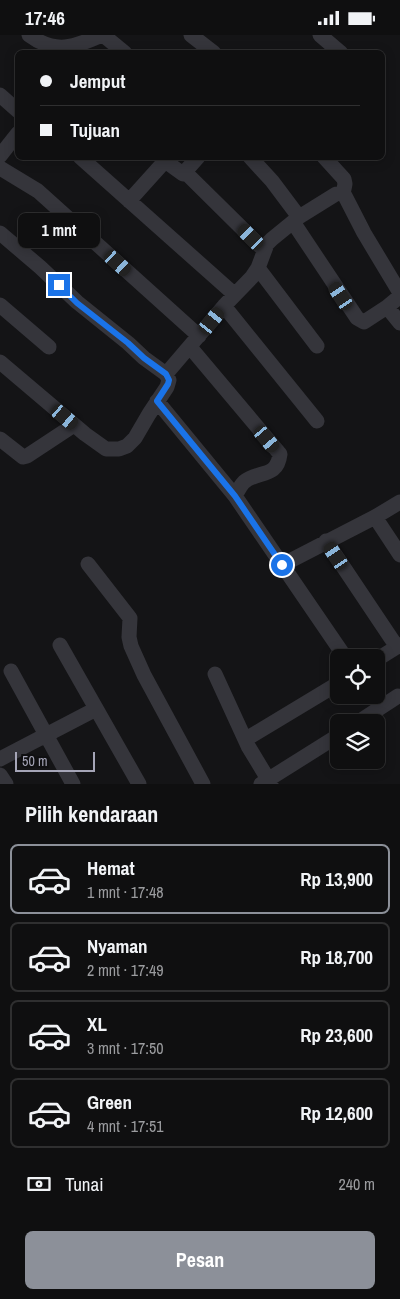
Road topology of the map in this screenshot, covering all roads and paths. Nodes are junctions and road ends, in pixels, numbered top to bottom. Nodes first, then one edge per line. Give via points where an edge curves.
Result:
1 (29, 35) edge
2 (102, 35) edge
3 (191, 35) edge
4 (320, 35) edge
5 (74, 49) edge
6 (121, 50) edge
7 (210, 50) edge
8 (338, 50) edge
9 (0, 95) edge
10 (15, 108) edge
11 (15, 137) edge
12 (0, 156) edge
13 (83, 160) edge
14 (195, 160) edge
15 (253, 160) edge
16 (327, 160) edge
17 (0, 168) edge
18 (185, 172) junction
19 (343, 194) junction
20 (129, 201) junction
21 (296, 219) junction
22 (0, 233) edge
23 (264, 250) junction
24 (258, 268) junction
25 (234, 294) junction
26 (0, 305) edge
27 (224, 306) junction
28 (387, 307) junction
29 (400, 323) edge
30 (195, 342) junction
31 (317, 346) dead end
32 (49, 347) dead end
33 (0, 362) edge
34 (166, 374) junction
35 (157, 401) junction
36 (317, 421) dead end
37 (74, 425) junction
38 (0, 439) edge
39 (235, 496) junction
40 (400, 502) edge
41 (375, 517) junction
42 (326, 541) junction
43 (400, 555) edge
44 (88, 564) dead end
45 (282, 565) junction
46 (60, 645) dead end
47 (398, 646) edge
48 (339, 649) edge
49 (385, 654) edge
50 (11, 671) dead end
51 (215, 674) dead end
52 (330, 688) edge
53 (398, 696) dead end
54 (96, 709) junction
55 (371, 714) edge
56 (46, 735) junction
57 (246, 739) junction
58 (330, 741) edge
59 (0, 759) edge
60 (0, 775) edge
61 (267, 783) edge
62 (6, 784) edge
63 (73, 784) edge
64 (138, 784) edge
65 (203, 784) edge

1 - 5 street via 46,46
2 - 5 street
2 - 6 street
3 - 7 street
4 - 8 street
9 - 10 street
11 - 12 street
13 - 20 street
14 - 18 street
15 - 21 street via 272,181
16 - 19 street via 344,179
17 - 30 street via 38,191
18 - 20 street via 182,174 165,161
18 - 23 street
19 - 21 street via 336,194
19 - 28 street via 400,293
20 - 25 street
21 - 23 street
21 - 28 street via 357,318 364,322
22 - 34 street via 77,303
23 - 24 street
24 - 25 street
24 - 31 street
25 - 27 street
26 - 32 street
27 - 30 street
27 - 36 street
28 - 29 street
30 - 34 street
30 - 39 street via 280,454 274,468 245,481
33 - 37 street
34 - 35 street via 168,384
35 - 37 street via 135,438 119,449 98,445
35 - 39 street
37 - 38 street via 23,457
39 - 45 street
40 - 41 street
41 - 42 street
41 - 43 street
42 - 45 street
42 - 47 street
44 - 65 street via 130,617 131,646
45 - 48 street
46 - 54 street
47 - 49 street
50 - 56 street
51 - 57 street
52 - 57 street
53 - 55 street
54 - 56 street
54 - 64 street
56 - 59 street
56 - 63 street
57 - 61 street
58 - 61 street
60 - 62 street

